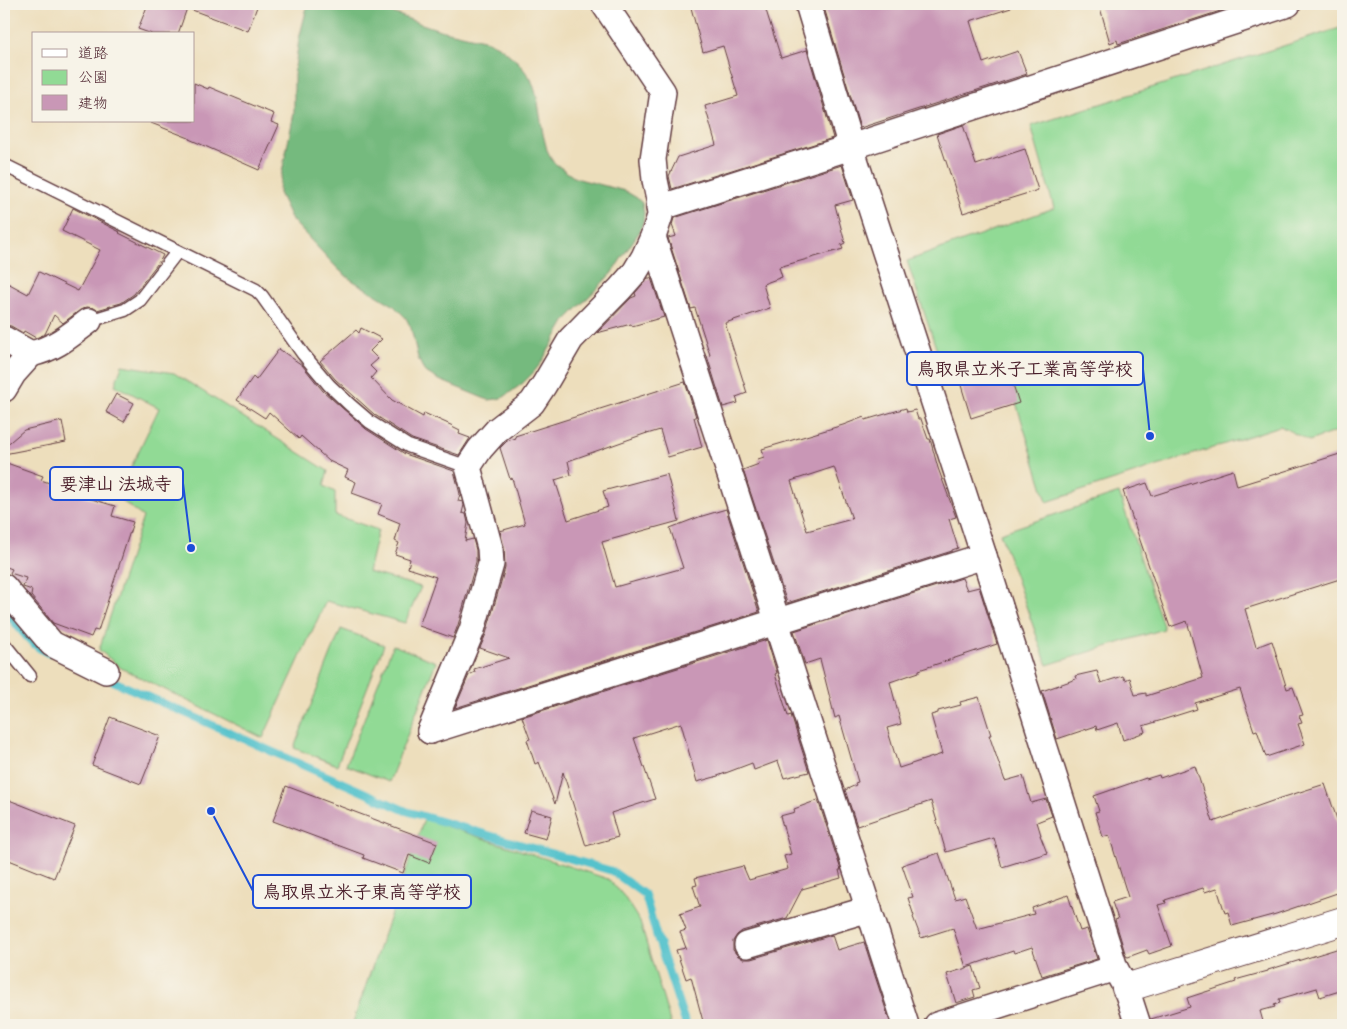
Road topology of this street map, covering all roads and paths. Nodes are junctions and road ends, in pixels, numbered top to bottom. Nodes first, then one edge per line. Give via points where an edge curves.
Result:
1 (604, 4) edge
2 (808, 4) edge
3 (1288, 4) edge
4 (851, 147) junction
5 (4, 165) edge
6 (659, 208) junction
7 (654, 237) junction
8 (177, 252) junction
9 (89, 322) joint
10 (4, 340) edge
11 (31, 354) junction
12 (4, 389) edge
13 (468, 467) junction
14 (984, 556) junction
15 (4, 587) edge
16 (776, 622) junction
17 (4, 644) edge
18 (106, 671) dead end
19 (30, 676) dead end
20 (869, 909) junction
21 (1343, 921) edge
22 (747, 946) dead end
23 (1120, 978) junction
24 (906, 1025) edge
25 (937, 1025) edge
26 (1138, 1025) edge

1 - 6 street via 663,92 653,159
2 - 4 street
3 - 4 street
4 - 6 street
4 - 14 street
5 - 8 lane
6 - 7 street
7 - 13 street via 635,272 571,339 532,403 496,430
7 - 16 street
8 - 9 lane via 140,300 125,310
8 - 13 lane via 256,290 322,377 370,422 408,446
9 - 11 street via 58,344
10 - 11 street
11 - 12 street
13 - 16 street via 490,548 491,564 472,630 430,731
14 - 16 street
14 - 23 street
15 - 18 street via 52,644
16 - 20 street
17 - 19 lane
20 - 22 street
20 - 24 street
21 - 23 street
23 - 25 street
23 - 26 street

